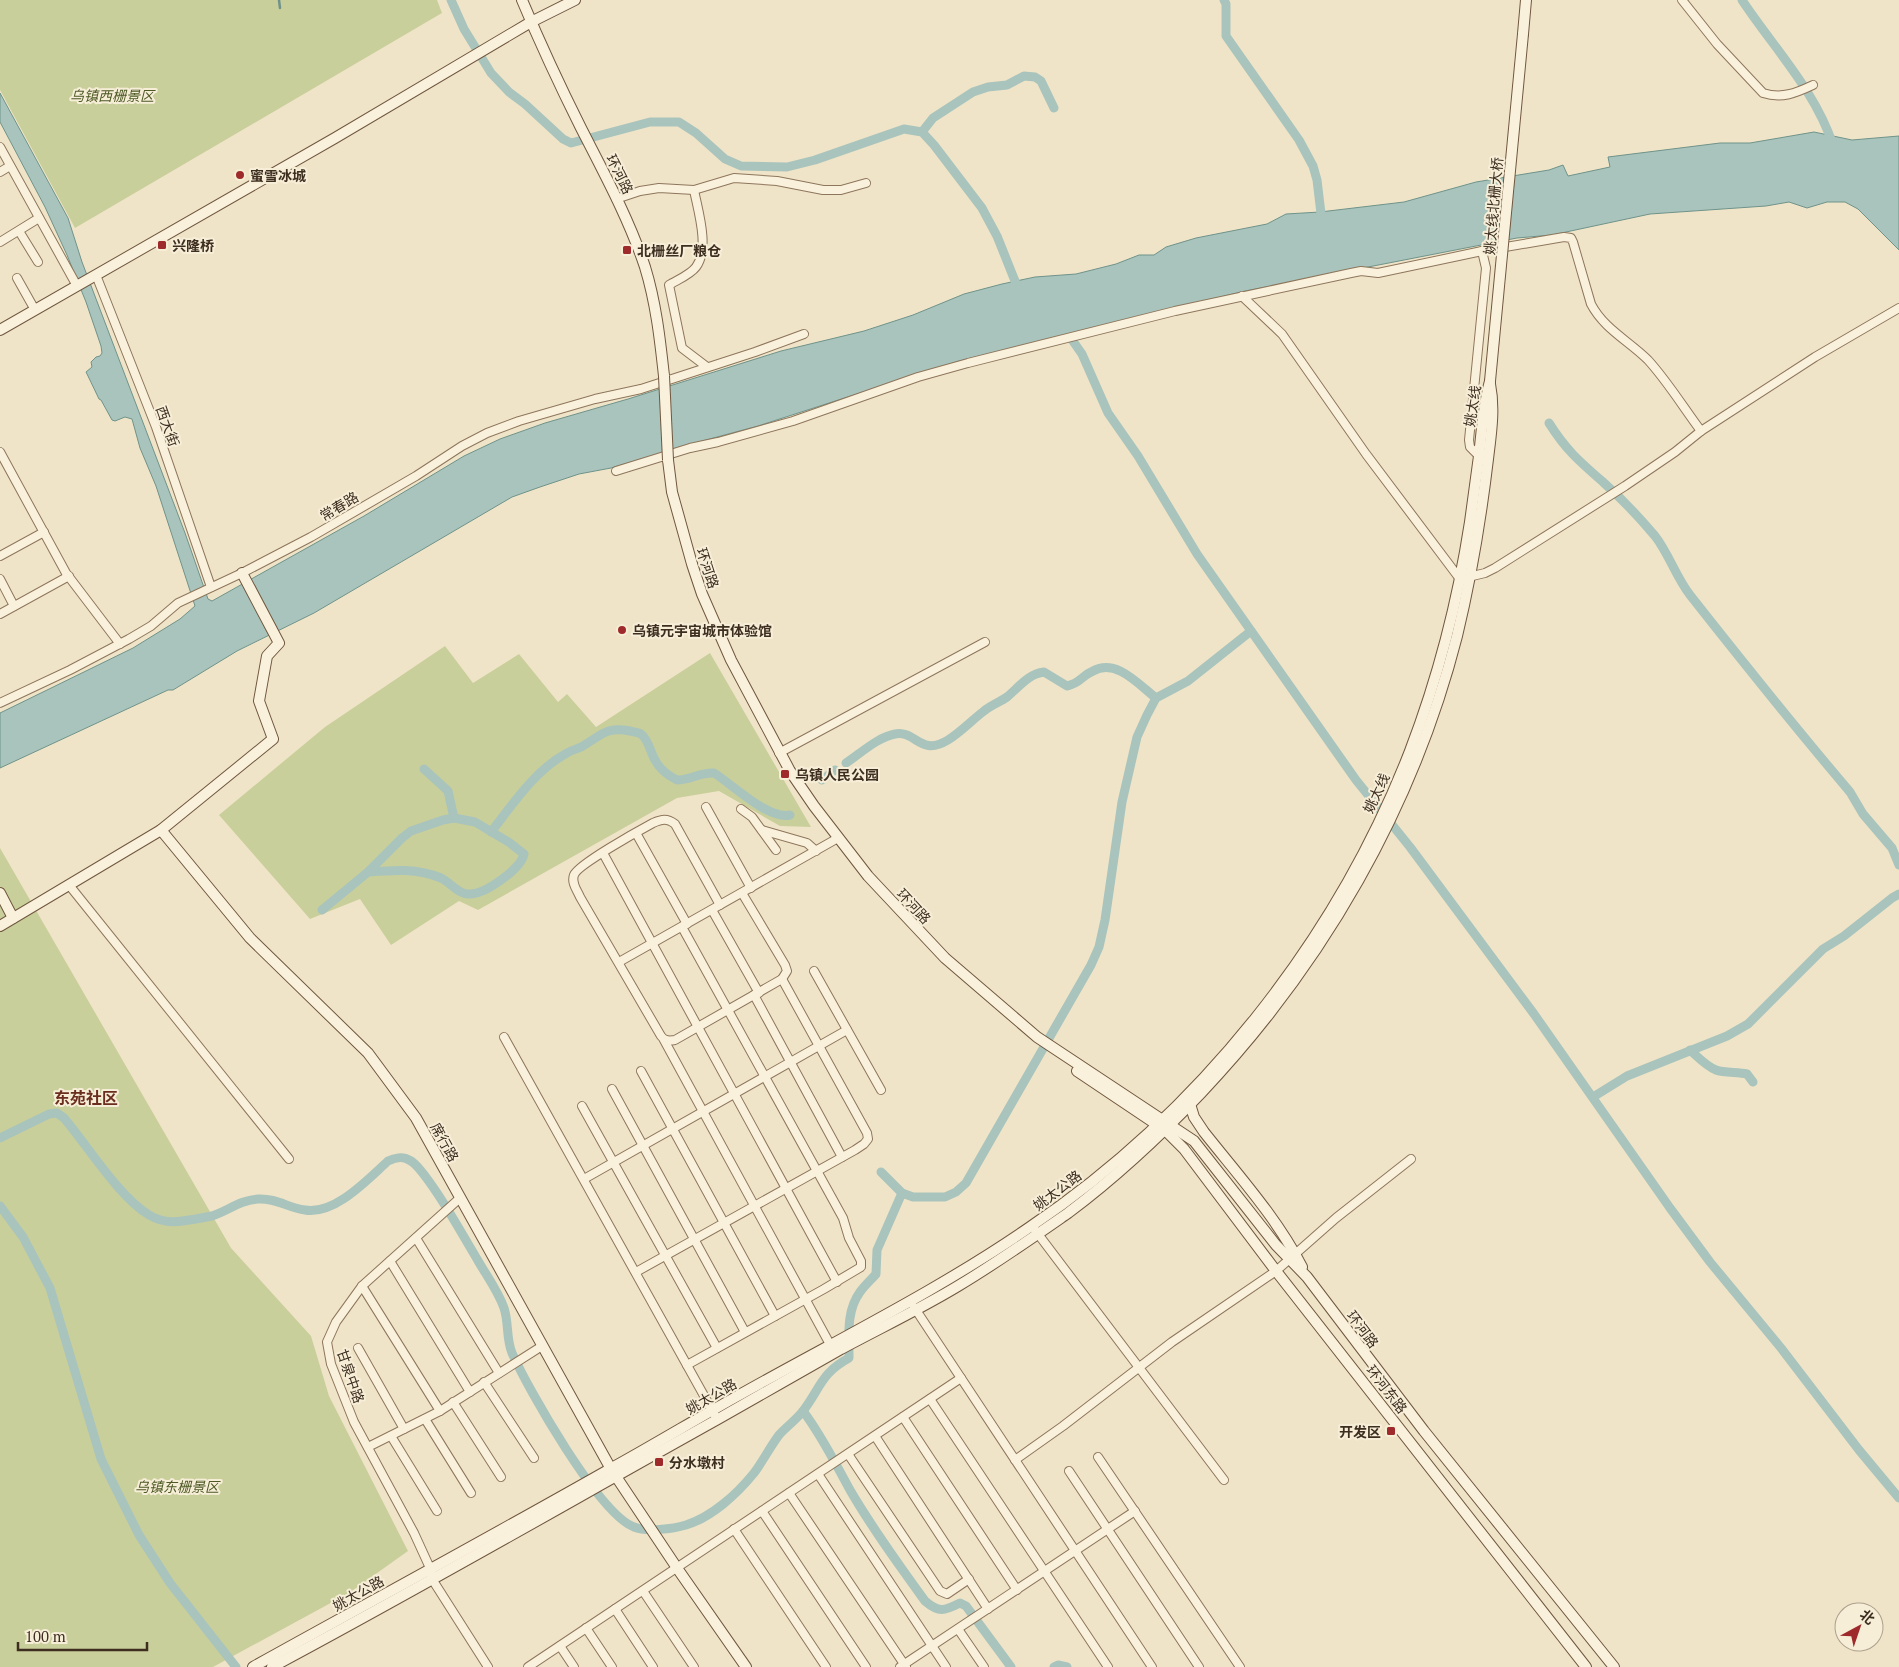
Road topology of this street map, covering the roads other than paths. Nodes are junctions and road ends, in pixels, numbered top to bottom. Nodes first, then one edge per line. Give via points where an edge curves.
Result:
1 (522, 0) edge
2 (575, 0) edge
3 (1526, 0) edge
4 (1682, 0) edge
5 (531, 22) junction
6 (1813, 85) dead end
7 (0, 147) edge
8 (10, 166) junction
9 (0, 172) edge
10 (866, 183) dead end
11 (694, 190) junction
12 (616, 199) junction
13 (39, 218) junction
14 (19, 231) junction
15 (0, 242) edge
16 (1482, 252) junction
17 (38, 262) dead end
18 (94, 277) junction
19 (17, 278) dead end
20 (77, 286) junction
21 (1242, 296) junction
22 (1899, 308) edge
23 (35, 310) junction
24 (0, 330) edge
25 (804, 334) dead end
26 (707, 368) junction
27 (1490, 381) junction
28 (1701, 431) junction
29 (0, 452) edge
30 (1479, 456) junction
31 (616, 471) dead end
32 (44, 532) junction
33 (0, 556) edge
34 (242, 573) junction
35 (69, 576) junction
36 (1464, 578) junction
37 (0, 579) edge
38 (209, 588) junction
39 (14, 606) junction
40 (0, 614) edge
41 (985, 642) dead end
42 (120, 644) junction
43 (1, 699) edge
44 (780, 753) junction
45 (706, 807) dead end
46 (741, 809) dead end
47 (160, 830) junction
48 (762, 830) junction
49 (636, 833) junction
50 (838, 838) junction
51 (1374, 841) junction
52 (776, 850) dead end
53 (816, 851) junction
54 (603, 853) junction
55 (69, 885) junction
56 (752, 888) junction
57 (0, 893) edge
58 (742, 893) junction
59 (720, 905) junction
60 (712, 910) junction
61 (13, 918) junction
62 (684, 925) junction
63 (0, 926) edge
64 (652, 943) junction
65 (619, 962) junction
66 (814, 971) dead end
67 (782, 980) junction
68 (756, 994) junction
69 (728, 1010) junction
70 (698, 1027) junction
71 (847, 1030) junction
72 (504, 1037) dead end
73 (664, 1040) junction
74 (819, 1046) junction
75 (790, 1062) junction
76 (641, 1071) dead end
77 (764, 1077) junction
78 (612, 1089) dead end
79 (881, 1090) dead end
80 (734, 1094) junction
81 (1190, 1104) junction
82 (582, 1106) dead end
83 (703, 1112) junction
84 (1164, 1125) junction
85 (673, 1129) junction
86 (643, 1146) junction
87 (842, 1157) junction
88 (289, 1158) dead end
89 (1411, 1158) dead end
90 (613, 1162) junction
91 (817, 1171) junction
92 (584, 1179) junction
93 (786, 1189) junction
94 (457, 1201) junction
95 (755, 1206) junction
96 (724, 1223) junction
97 (1035, 1230) junction
98 (416, 1238) junction
99 (694, 1240) junction
100 (666, 1256) junction
101 (390, 1261) junction
102 (1276, 1271) junction
103 (636, 1272) junction
104 (1306, 1277) junction
105 (836, 1282) junction
106 (362, 1286) junction
107 (805, 1299) junction
108 (913, 1305) junction
109 (775, 1316) junction
110 (745, 1332) junction
111 (542, 1346) junction
112 (358, 1348) dead end
113 (717, 1348) junction
114 (833, 1348) junction
115 (688, 1365) junction
116 (1139, 1368) junction
117 (499, 1373) junction
118 (961, 1378) junction
119 (484, 1382) junction
120 (470, 1392) junction
121 (930, 1399) junction
122 (453, 1402) junction
123 (440, 1411) junction
124 (715, 1415) junction
125 (903, 1417) junction
126 (424, 1419) junction
127 (404, 1429) junction
128 (391, 1436) junction
129 (875, 1436) junction
130 (368, 1448) junction
131 (844, 1456) junction
132 (1098, 1457) dead end
133 (534, 1458) dead end
134 (1015, 1460) junction
135 (1069, 1471) dead end
136 (614, 1473) junction
137 (818, 1474) junction
138 (501, 1477) dead end
139 (1224, 1480) dead end
140 (471, 1493) dead end
141 (790, 1493) junction
142 (437, 1511) dead end
143 (762, 1511) junction
144 (1136, 1511) junction
145 (734, 1529) junction
146 (1108, 1530) junction
147 (1075, 1551) junction
148 (677, 1568) junction
149 (1045, 1571) junction
150 (431, 1574) junction
151 (969, 1579) junction
152 (1017, 1590) junction
153 (643, 1591) junction
154 (615, 1609) junction
155 (986, 1610) junction
156 (586, 1628) junction
157 (958, 1628) junction
158 (560, 1646) junction
159 (932, 1646) junction
160 (532, 1666) edge
161 (903, 1666) edge
162 (253, 1667) edge
163 (272, 1667) edge
164 (488, 1667) edge
165 (574, 1667) edge
166 (612, 1667) edge
167 (653, 1667) edge
168 (694, 1667) edge
169 (746, 1667) edge
170 (826, 1667) edge
171 (866, 1667) edge
172 (946, 1667) edge
173 (984, 1667) edge
174 (1108, 1667) edge
175 (1152, 1667) edge
176 (1199, 1667) edge
177 (1240, 1667) edge
178 (1586, 1667) edge
179 (1614, 1667) edge

1 - 5 street, 环河路
2 - 5 street
3 - 27 street, 姚太线北栅大桥, bridge
4 - 6 street via 1717,44 1763,93 1785,96
5 - 12 street, 环河路
5 - 18 street
7 - 8 street
8 - 9 street
8 - 13 street
10 - 11 street via 840,190 823,190 777,181 734,178
11 - 12 street via 659,188
11 - 26 street via 702,230 701,253 696,267 669,285 682,348
12 - 44 street, 环河路, bridge via 637,244 652,291 664,376 668,460 680,523 702,594 735,669
13 - 14 street
13 - 20 street
14 - 15 street
14 - 17 street
16 - 21 street via 1378,273 1361,271
16 - 28 street via 1570,238 1595,312 1657,370
16 - 30 street via 1486,268 1469,440 1470,447
18 - 20 street
18 - 38 street, 西大街 via 156,427
19 - 23 street
20 - 23 street
21 - 31 street via 927,375 793,421
21 - 36 street via 1282,334 1366,454
22 - 28 street via 1815,357
23 - 24 street
25 - 26 street, 常春路
26 - 34 street, 常春路 via 487,433 311,537
27 - 30 street, 姚太线
27 - 36 street, 姚太线 via 1492,429 1481,513
28 - 36 street via 1624,486 1495,568
29 - 32 street
30 - 36 street, 姚太线
32 - 33 street
32 - 35 street
34 - 38 street, 常春路
34 - 47 street via 279,643 267,656 259,701 274,739
35 - 39 street
35 - 42 street
36 - 51 street, 姚太线 via 1395,797
37 - 39 street
38 - 42 street, 常春路 via 178,603 151,626
39 - 40 street
41 - 44 street
42 - 43 street, 常春路
44 - 50 street, 环河路
45 - 56 street
46 - 48 street via 748,812
47 - 55 street
47 - 94 street, 席行路 via 250,938 368,1053 416,1118
48 - 52 street
48 - 53 street via 807,844
49 - 54 street
49 - 59 street via 663,819 675,824
49 - 62 street
50 - 53 street
50 - 84 street, 环河路 via 917,930 977,986 1081,1075
51 - 81 street, 姚太线 via 1338,915 1300,974 1239,1052
51 - 84 street, 姚太线 via 1279,986
53 - 56 street
54 - 64 street
54 - 65 street via 576,870 573,883
55 - 61 street
55 - 88 street
56 - 58 street
57 - 61 street
58 - 59 street
58 - 67 street via 785,965 787,971
59 - 60 street
60 - 62 street
60 - 68 street
61 - 63 street
62 - 64 street
62 - 69 street
64 - 65 street
64 - 70 street
65 - 73 street
66 - 71 street
67 - 68 street
67 - 74 street
68 - 69 street
68 - 75 street
69 - 70 street
69 - 77 street
70 - 73 street via 675,1040
70 - 80 street
71 - 74 street
71 - 79 street
72 - 92 street
73 - 83 street
74 - 75 street
74 - 87 street via 867,1133 868,1139 864,1144
75 - 77 street
75 - 87 street
76 - 85 street
77 - 80 street
77 - 91 street
78 - 86 street
80 - 83 street
80 - 93 street
81 - 84 street, 姚太线
81 - 104 street via 1204,1132 1290,1244
82 - 90 street
83 - 85 street
83 - 95 street
84 - 97 street, 姚太公路
84 - 102 street, 环河东路
84 - 104 street, 环河路 via 1194,1141 1276,1245
85 - 86 street
85 - 96 street
86 - 90 street
86 - 99 street
87 - 91 street
89 - 102 street
90 - 92 street
90 - 100 street
91 - 93 street
91 - 105 street via 843,1218 861,1261 861,1267
92 - 103 street
93 - 95 street
93 - 105 street
94 - 98 street, 甘泉中路
94 - 111 street, 席行路
95 - 96 street
95 - 107 street
96 - 99 street
96 - 109 street
97 - 108 street, 姚太公路 via 945,1281
97 - 116 street
98 - 101 street, 甘泉中路
98 - 117 street
99 - 100 street
99 - 110 street
100 - 103 street
100 - 113 street
101 - 106 street, 甘泉中路
101 - 120 street
102 - 116 street
102 - 178 street, 环河东路
103 - 115 street
104 - 179 street, 环河路 via 1424,1431
105 - 107 street
106 - 123 street
106 - 130 street, 甘泉中路 via 336,1322 327,1342 334,1372
107 - 109 street
107 - 114 street
108 - 114 street, 姚太公路 via 865,1325
108 - 114 street, 姚太公路 via 862,1338
108 - 118 street
109 - 110 street
110 - 113 street
111 - 117 street
111 - 136 street, 席行路
112 - 127 street
113 - 115 street
114 - 124 street, 姚太公路
115 - 124 street
116 - 134 street
116 - 139 street
117 - 119 street
118 - 121 street
118 - 134 street
119 - 120 street
119 - 133 street
120 - 122 street
121 - 125 street
121 - 149 street
122 - 123 street
122 - 138 street
123 - 126 street
124 - 136 street, 姚太公路
125 - 129 street
125 - 152 street
126 - 127 street
126 - 140 street
127 - 128 street
128 - 130 street
128 - 142 street
129 - 131 street
129 - 151 street
130 - 150 street, 甘泉中路 via 414,1533
131 - 137 street
131 - 151 street via 940,1591 947,1594
132 - 144 street
134 - 147 street
135 - 146 street
136 - 148 street, 席行路
136 - 150 street, 姚太公路
137 - 141 street
137 - 159 street
141 - 143 street
141 - 161 street
143 - 145 street
143 - 171 street
144 - 146 street
144 - 177 street
145 - 148 street
145 - 170 street
146 - 147 street
146 - 176 street
147 - 149 street
147 - 175 street
148 - 153 street
148 - 169 street, 席行路
149 - 152 street
149 - 174 street
150 - 162 street, 姚太公路
150 - 163 street, 姚太公路
150 - 164 street, 甘泉中路
151 - 155 street
152 - 155 street
153 - 154 street
153 - 168 street
154 - 156 street
154 - 167 street
155 - 157 street
156 - 158 street
156 - 166 street
157 - 159 street
157 - 173 street
158 - 160 street
158 - 165 street
159 - 161 street
159 - 172 street

